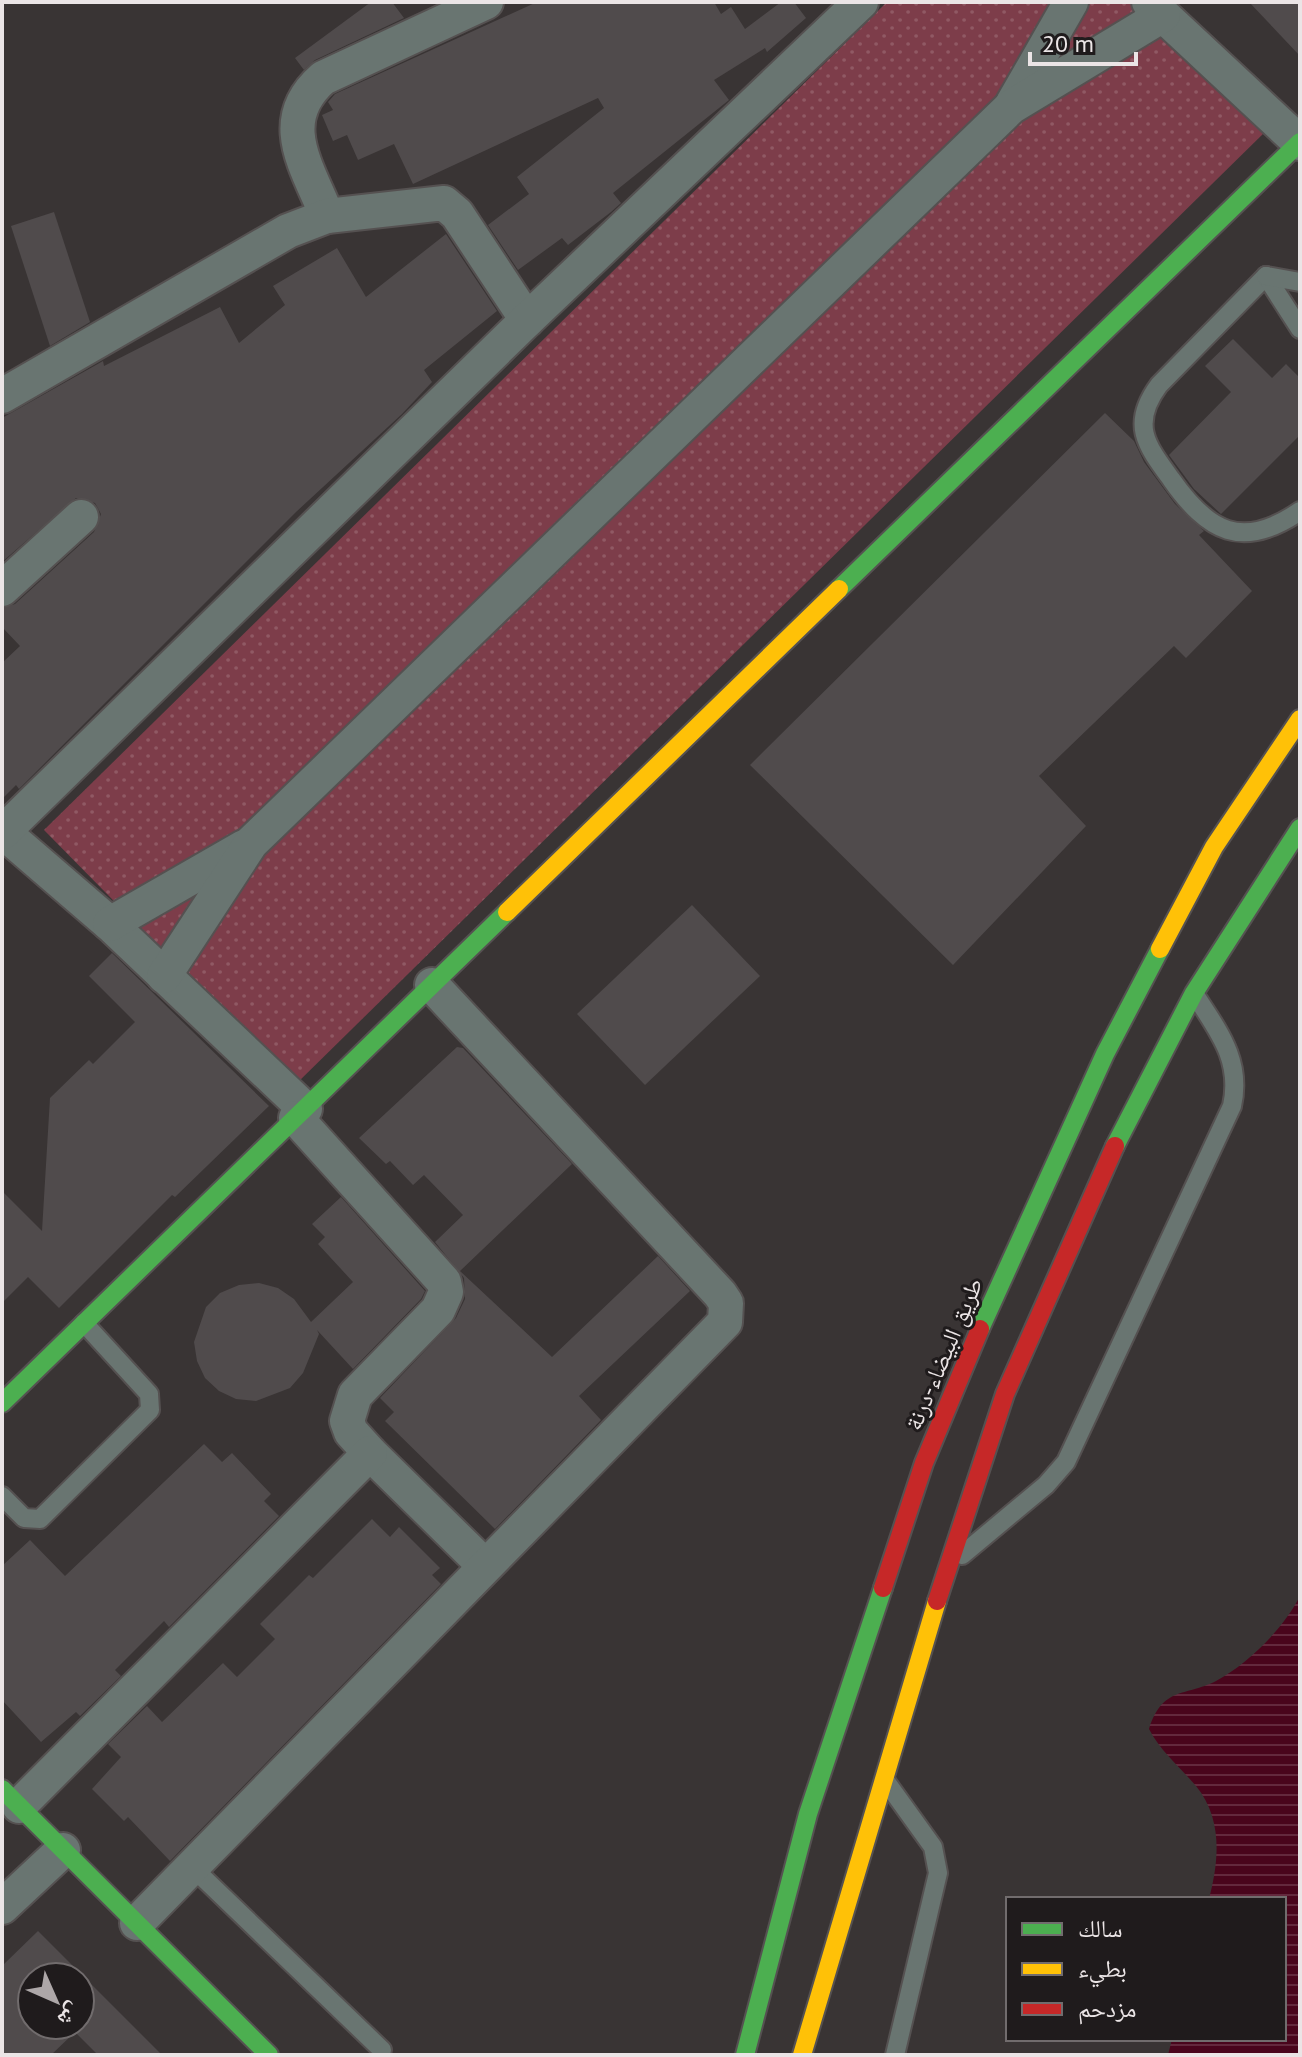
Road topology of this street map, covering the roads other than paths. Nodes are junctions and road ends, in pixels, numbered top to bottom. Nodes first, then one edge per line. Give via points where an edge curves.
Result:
1 (486, 2) edge
2 (861, 2) edge
3 (1071, 2) edge
4 (1156, 9) edge
5 (1011, 107) junction
6 (1300, 142) edge
7 (327, 216) junction
8 (1266, 276) junction
9 (1300, 282) edge
10 (527, 320) junction
11 (1300, 329) edge
12 (2, 396) edge
13 (1300, 511) edge
14 (81, 517) dead end
15 (2, 589) edge
16 (1300, 719) edge
17 (1300, 828) edge
18 (3, 832) edge
19 (251, 843) junction
20 (110, 924) junction
21 (164, 976) junction
22 (432, 985) junction
23 (1194, 993) junction
24 (300, 1114) junction
25 (84, 1323) junction
26 (2, 1368) edge
27 (24, 1382) junction
28 (2, 1403) edge
29 (370, 1453) junction
30 (2, 1496) edge
31 (485, 1566) junction
32 (947, 1567) junction
33 (883, 1779) junction
34 (11, 1798) edge
35 (63, 1850) junction
36 (191, 1866) junction
37 (2, 1907) edge
38 (137, 1923) junction
39 (382, 2050) dead end
40 (269, 2055) edge
41 (745, 2055) edge
42 (802, 2055) edge
43 (895, 2055) edge

1 - 7 street via 323,78 310,89 300,106 297,143
2 - 10 street
3 - 5 street
4 - 5 street
4 - 6 street
5 - 19 street
6 - 22 main road
7 - 10 street via 444,203 457,214
7 - 12 street via 288,231
8 - 9 lane
8 - 11 lane
8 - 13 lane via 1159,385 1149,399 1143,433 1187,503 1213,525 1246,534 1263,532
10 - 18 street
14 - 15 street
16 - 41 main road, طريق البيضاء-درنة via 1214,847 1105,1054 989,1306 924,1463 808,1814
17 - 23 main road
18 - 20 street
19 - 20 street
19 - 21 street
20 - 21 street
21 - 24 street
22 - 24 main road
22 - 31 street via 720,1294 728,1312 716,1332
23 - 32 main road via 1106,1163 1005,1394
23 - 32 lane via 1232,1057 1232,1106 1066,1462 1046,1485
24 - 25 main road
24 - 29 street via 444,1282 446,1292 438,1310 350,1402 351,1432
25 - 27 main road
25 - 30 lane via 145,1388 150,1410 40,1519 24,1518
26 - 27 lane
27 - 28 main road
29 - 31 street
29 - 34 street
31 - 36 street
32 - 33 main road
33 - 42 main road
33 - 43 lane via 927,1837 938,1873
34 - 35 main road
35 - 37 street
35 - 38 main road
36 - 38 street
36 - 39 lane
38 - 40 main road

